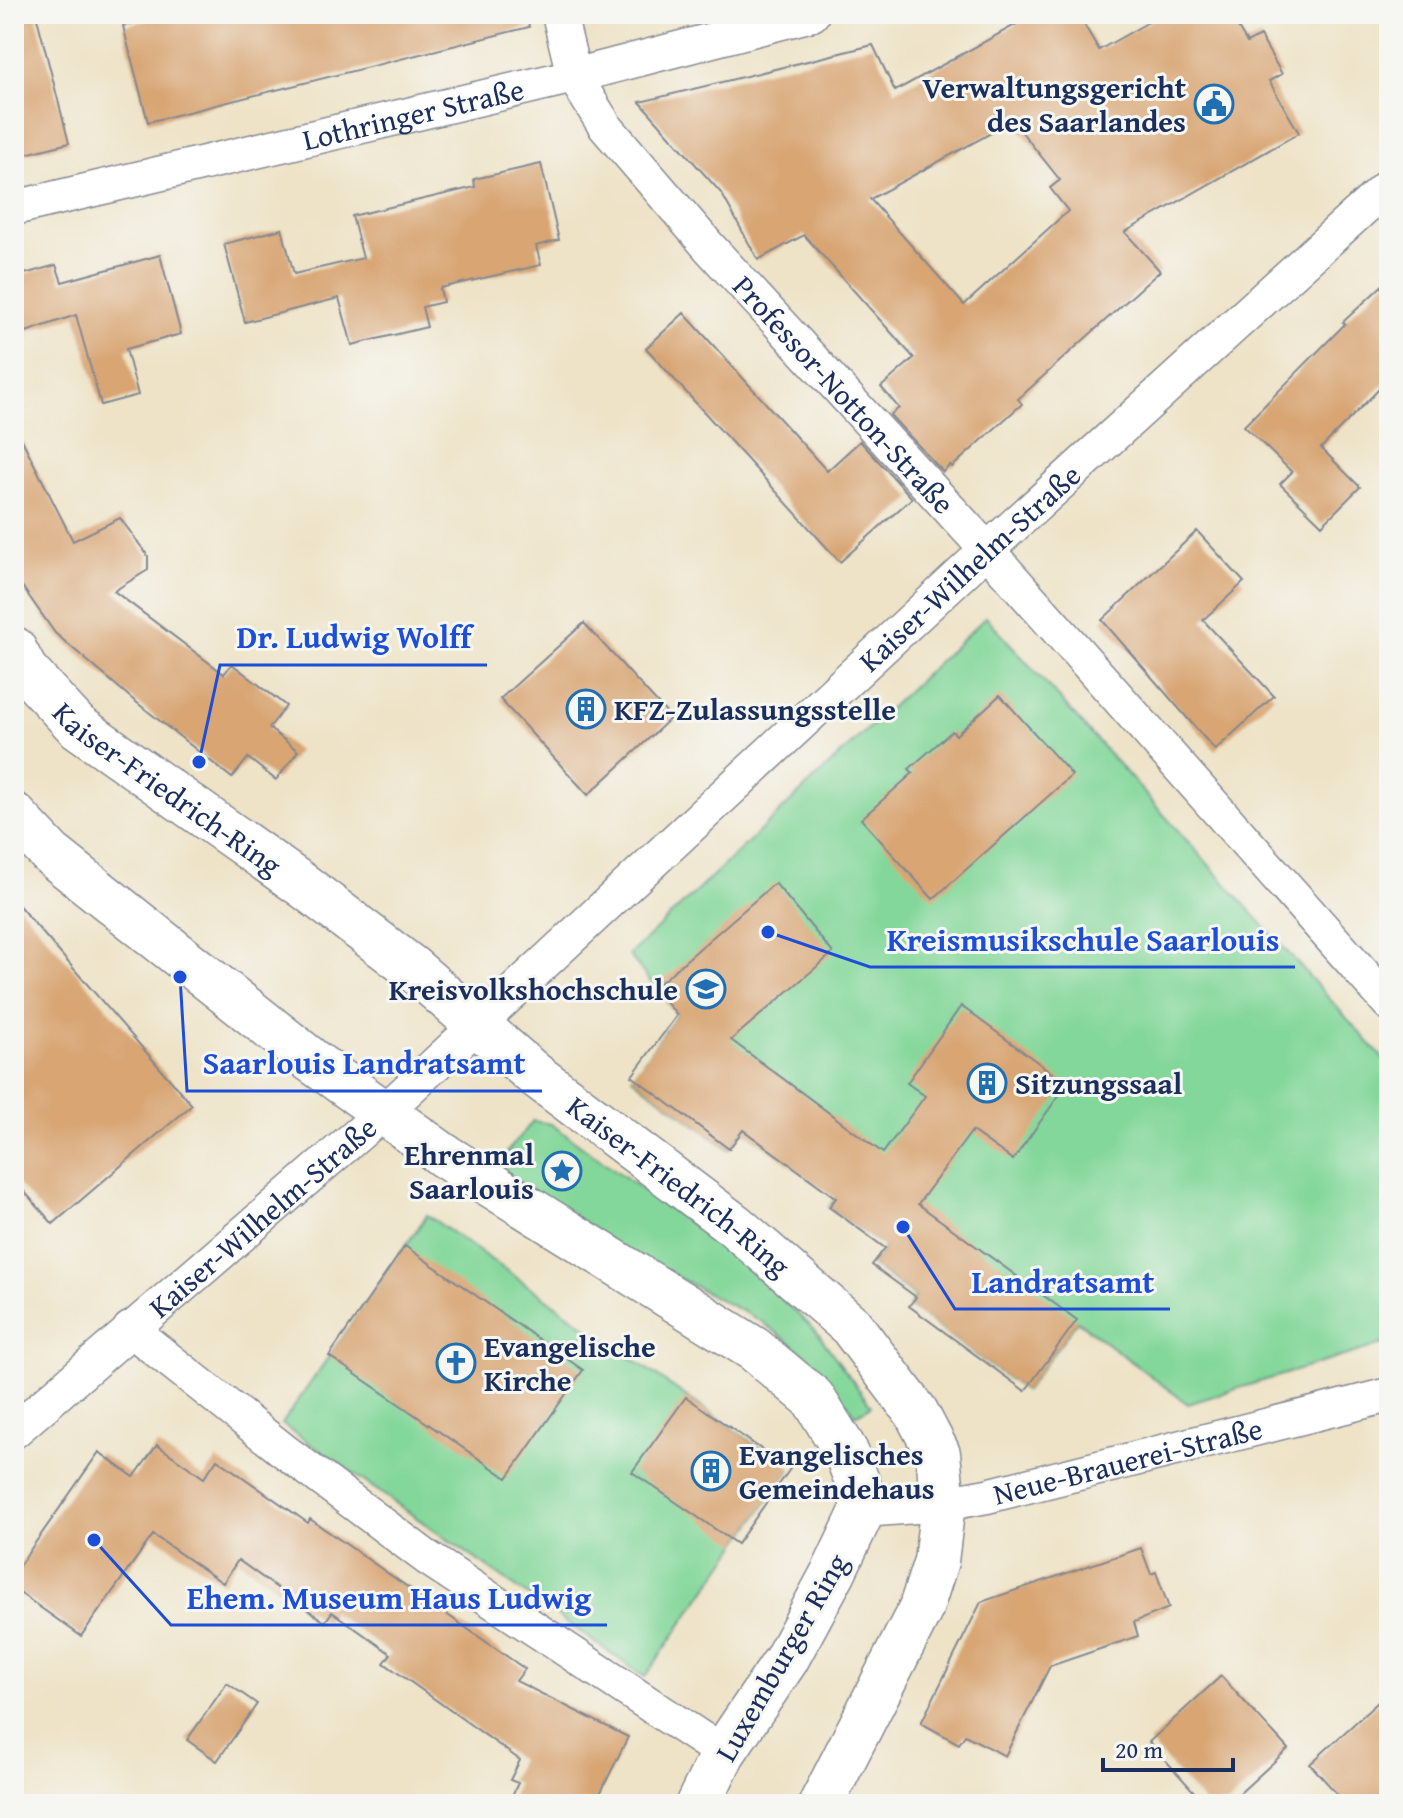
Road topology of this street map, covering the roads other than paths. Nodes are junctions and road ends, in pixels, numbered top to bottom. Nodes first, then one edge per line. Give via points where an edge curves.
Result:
1 (559, 14) edge
2 (812, 14) edge
3 (574, 76) junction
4 (1389, 185) edge
5 (14, 208) edge
6 (987, 550) junction
7 (14, 649) edge
8 (14, 815) edge
9 (1389, 1003) edge
10 (478, 1027) junction
11 (384, 1112) junction
12 (130, 1329) junction
13 (1389, 1395) edge
14 (14, 1431) edge
15 (943, 1504) junction
16 (863, 1510) junction
17 (723, 1753) junction
18 (698, 1804) edge
19 (821, 1804) edge

1 - 3 street, Professor-Notton-Straße
2 - 3 street, Lothringer Straße
3 - 5 street, Lothringer Straße
3 - 6 street, Professor-Notton-Straße via 605,126 709,247
4 - 6 street, Kaiser-Wilhelm-Straße
6 - 9 street, Professor-Notton-Straße
6 - 10 street, Kaiser-Wilhelm-Straße
7 - 10 street, Kaiser-Friedrich-Ring via 25,670 77,726 305,887 412,968
8 - 11 street via 63,864
10 - 11 street, Kaiser-Wilhelm-Straße
10 - 15 street, Kaiser-Friedrich-Ring via 734,1225 851,1326 916,1412 938,1454
11 - 12 street, Kaiser-Wilhelm-Straße
11 - 16 street via 778,1368 813,1398 838,1438
12 - 14 street, Kaiser-Wilhelm-Straße
12 - 17 street via 426,1557
13 - 15 street, Neue-Brauerei-Straße
15 - 16 street, Neue-Brauerei-Straße
15 - 19 street via 936,1561 921,1608
16 - 17 street, Luxemburger Ring via 786,1660
17 - 18 street, Luxemburger Ring

